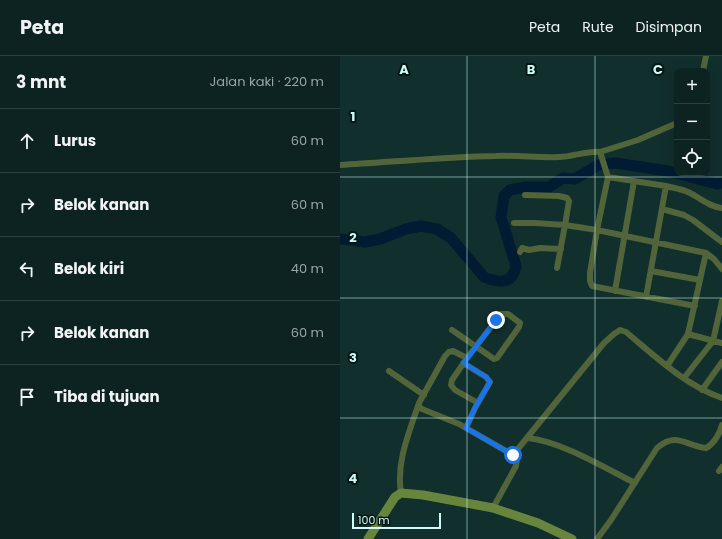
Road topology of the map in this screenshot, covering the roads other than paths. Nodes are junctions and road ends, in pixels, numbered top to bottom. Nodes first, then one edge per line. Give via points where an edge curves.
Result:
1 (706, 56) edge
2 (704, 68) edge
3 (674, 124) edge
4 (601, 154) junction
5 (340, 165) edge
6 (608, 176) junction
7 (634, 181) junction
8 (666, 186) junction
9 (525, 195) dead end
10 (722, 208) edge
11 (662, 209) junction
12 (514, 223) dead end
13 (565, 225) junction
14 (597, 230) junction
15 (625, 236) junction
16 (722, 242) edge
17 (656, 243) junction
18 (561, 249) junction
19 (520, 252) dead end
20 (706, 253) junction
21 (557, 268) dead end
22 (722, 269) edge
23 (651, 271) junction
24 (700, 280) junction
25 (615, 291) junction
26 (646, 298) junction
27 (722, 300) edge
28 (695, 306) junction
29 (452, 330) dead end
30 (688, 334) junction
31 (713, 340) junction
32 (722, 343) edge
33 (476, 346) junction
34 (465, 360) junction
35 (722, 362) edge
36 (667, 366) junction
37 (389, 371) dead end
38 (684, 378) junction
39 (702, 390) junction
40 (424, 395) junction
41 (722, 398) edge
42 (419, 403) junction
43 (478, 403) junction
44 (722, 425) edge
45 (466, 428) junction
46 (721, 433) edge
47 (528, 438) junction
48 (513, 455) junction
49 (635, 483) junction
50 (401, 493) junction
51 (493, 508) junction
52 (368, 539) edge
53 (572, 539) edge
54 (597, 539) edge

1 - 2 street
3 - 4 street
4 - 5 street via 594,151 559,157 484,156
4 - 6 street
6 - 7 street
6 - 14 street
7 - 8 street
7 - 15 street
8 - 10 street via 689,193 712,207
8 - 11 street
9 - 13 street via 567,198 569,202
11 - 16 street via 684,215
11 - 17 street
12 - 13 street
13 - 14 street
13 - 18 street
14 - 15 street
14 - 25 street via 590,281 592,286
15 - 17 street
15 - 25 street
17 - 20 street
17 - 23 street
18 - 19 street via 522,248
18 - 21 street
20 - 22 street
20 - 24 street
23 - 24 street
23 - 26 street
24 - 28 street
25 - 26 street
26 - 28 street
27 - 31 street
28 - 30 street
29 - 33 street
30 - 31 street
30 - 36 street
31 - 32 street
31 - 38 street
33 - 33 street via 501,314 508,314 520,323 497,358 491,358
33 - 34 street
34 - 40 street via 449,352
34 - 43 street via 490,381
34 - 43 street via 451,385
35 - 39 street
36 - 38 street
36 - 47 street via 626,332 620,330 604,343
37 - 40 street
38 - 39 street
39 - 41 street
40 - 42 street
42 - 45 street via 422,409
42 - 50 street via 401,460 398,479
43 - 45 street
44 - 46 street
45 - 48 street
46 - 49 street via 706,448 673,439 663,442 651,455
47 - 48 street
47 - 49 street via 545,441
48 - 51 street via 517,459 516,466
49 - 54 street
50 - 51 street via 423,494
50 - 52 street via 389,504
51 - 53 street via 538,523

